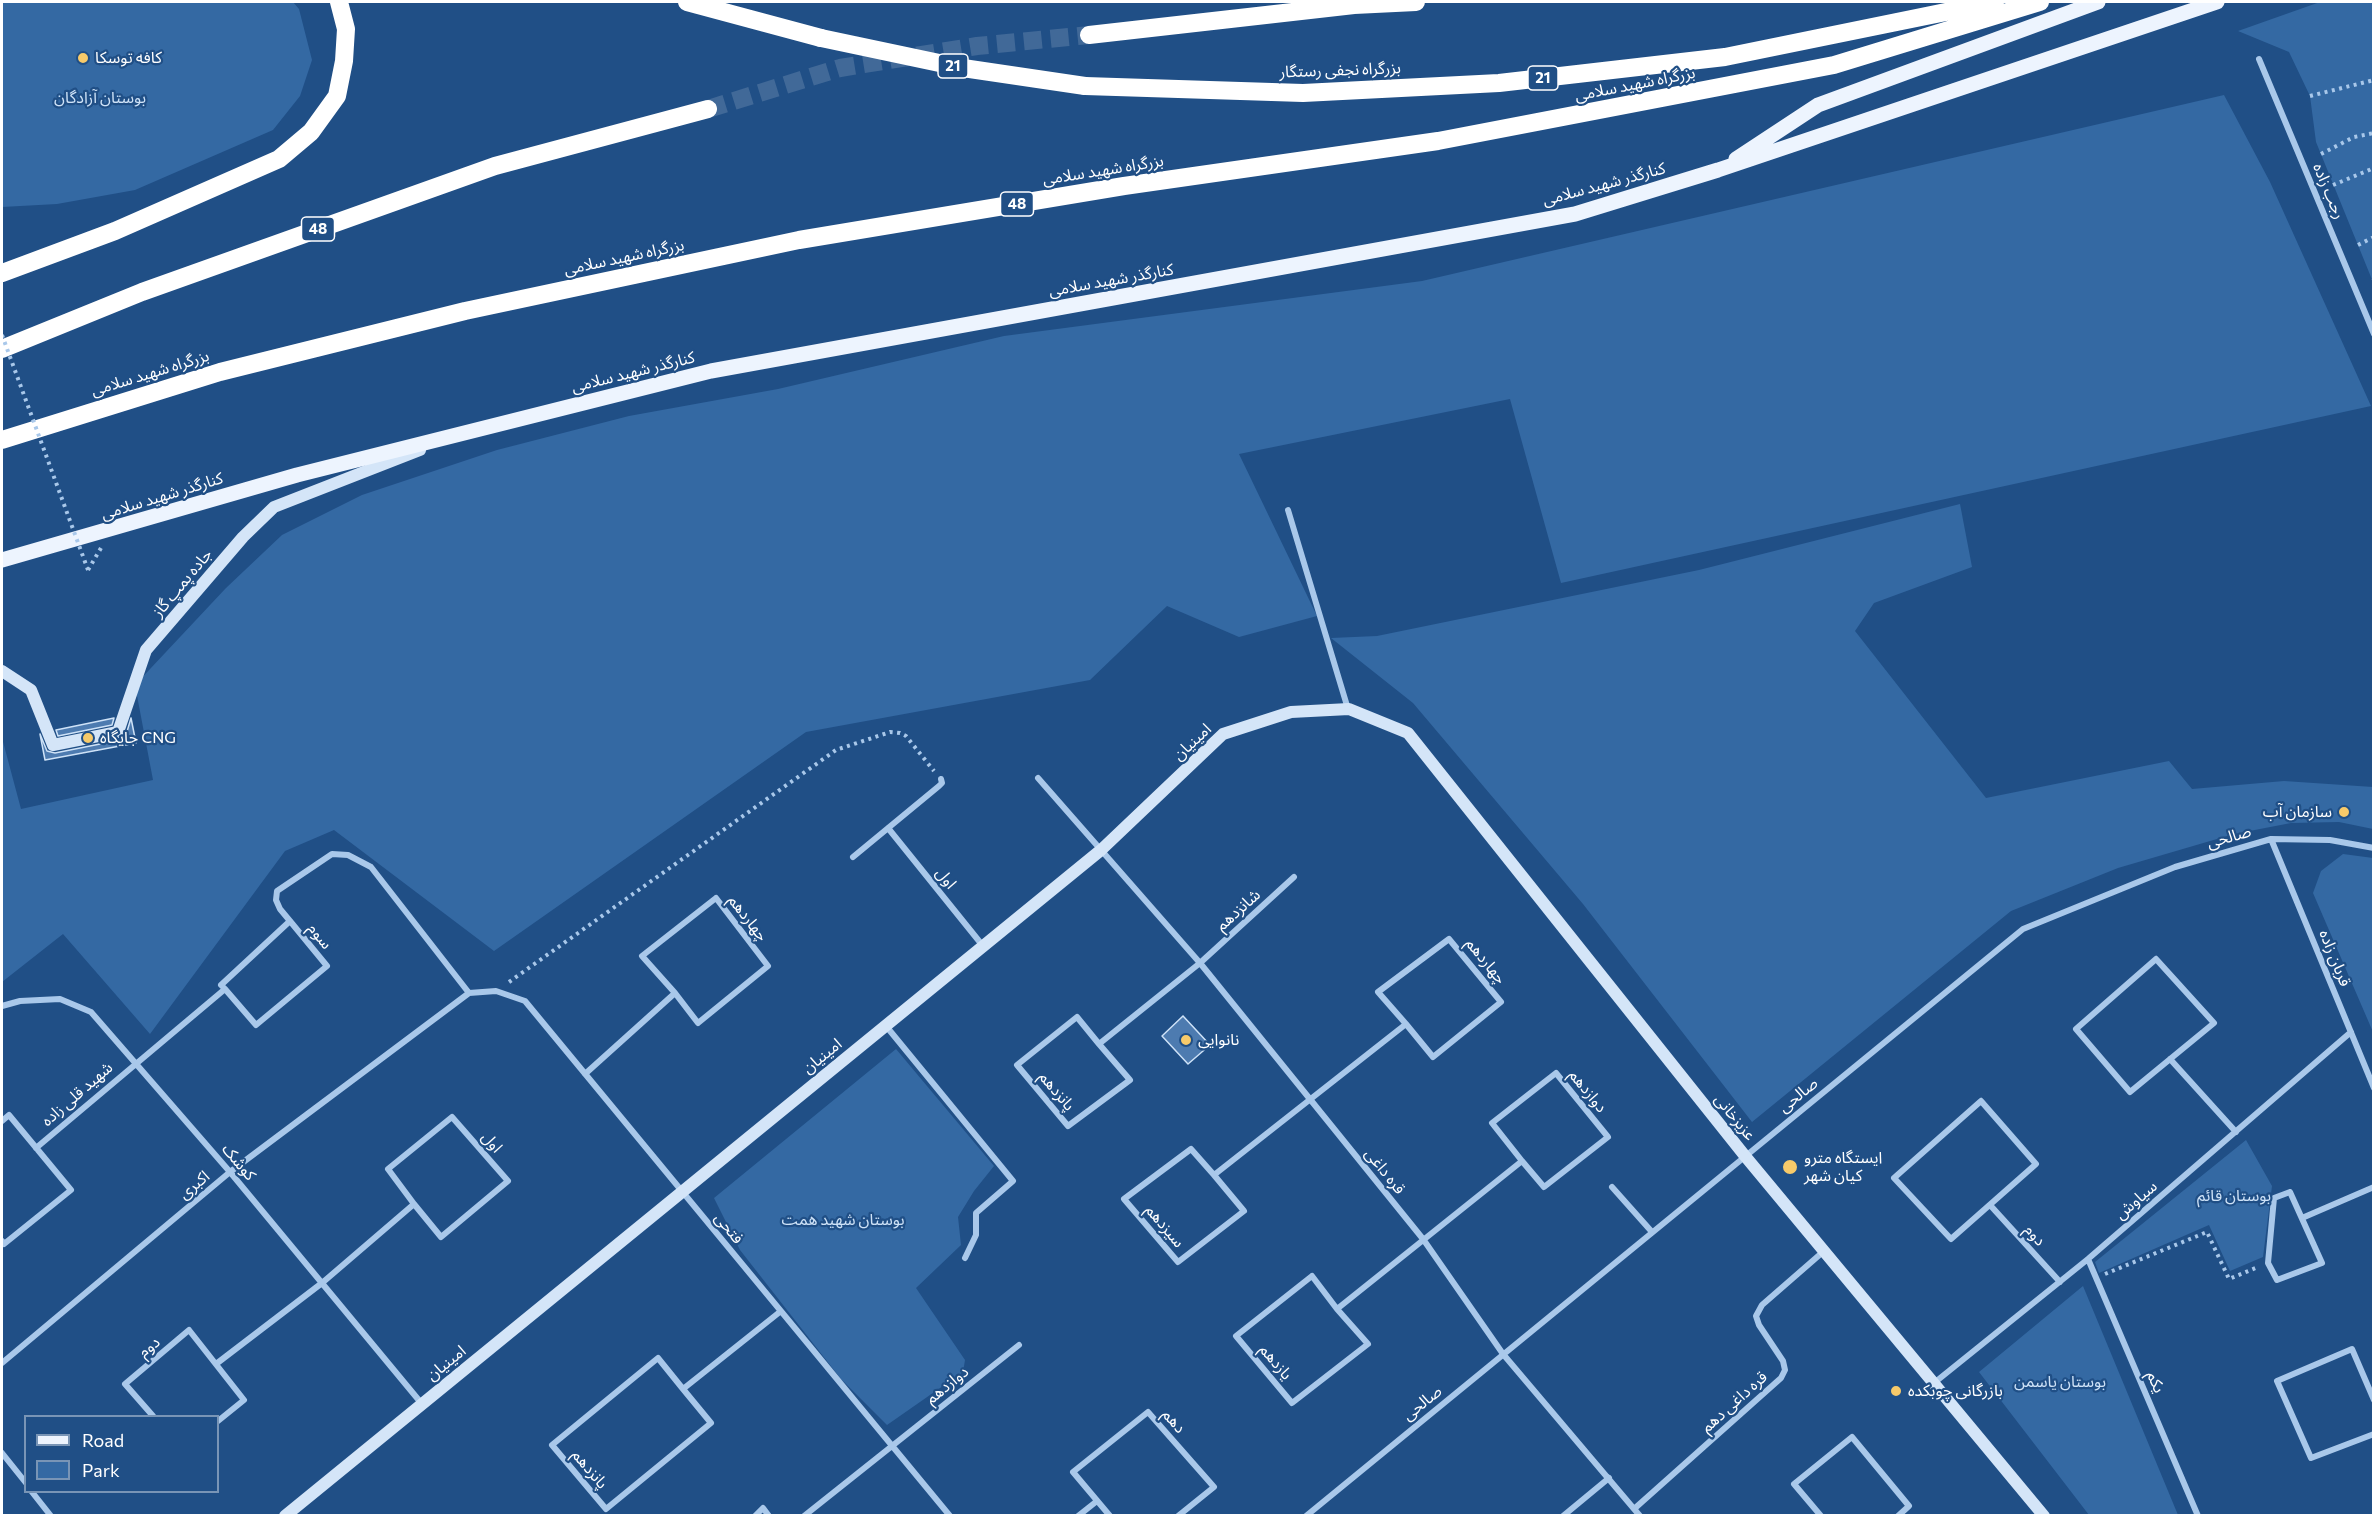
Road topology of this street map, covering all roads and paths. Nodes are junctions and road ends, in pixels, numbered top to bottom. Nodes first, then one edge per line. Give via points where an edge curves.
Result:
1 (339, 2) edge
2 (687, 2) edge
3 (1416, 2) edge
4 (1995, 2) edge
5 (2040, 2) edge
6 (2098, 2) edge
7 (2217, 2) edge
8 (1089, 35) tunnel mouth
9 (2259, 59) dead end
10 (2373, 80) edge
11 (2310, 96) dead end
12 (708, 109) tunnel mouth
13 (2373, 133) edge
14 (2321, 154) dead end
15 (2373, 168) edge
16 (1718, 170) junction
17 (2333, 185) dead end
18 (2373, 237) edge
19 (2358, 245) dead end
20 (2, 273) edge
21 (2373, 334) edge
22 (2, 335) edge
23 (2, 349) edge
24 (463, 433) junction
25 (2, 440) edge
26 (1288, 510) dead end
27 (2, 561) edge
28 (88, 570) dead end
29 (2, 671) edge
30 (1349, 710) junction
31 (1408, 733) joint
32 (1038, 778) dead end
33 (940, 779) joint
34 (888, 828) junction
35 (2271, 839) junction
36 (2373, 848) edge
37 (1101, 850) junction
38 (853, 857) dead end
39 (1294, 877) dead end
40 (290, 921) junction
41 (983, 946) junction
42 (1200, 963) junction
43 (225, 989) junction
44 (496, 991) junction
45 (469, 993) junction
46 (675, 993) junction
47 (2, 1006) edge
48 (1406, 1024) junction
49 (885, 1026) junction
50 (2351, 1032) junction
51 (1099, 1044) junction
52 (2170, 1059) junction
53 (136, 1062) junction
54 (585, 1074) junction
55 (2373, 1088) edge
56 (1309, 1100) junction
57 (2, 1121) edge
58 (2236, 1132) junction
59 (36, 1148) junction
60 (1745, 1156) junction
61 (1522, 1161) junction
62 (230, 1172) junction
63 (1214, 1175) junction
64 (1612, 1187) dead end
65 (2373, 1187) edge
66 (682, 1191) junction
67 (414, 1204) junction
68 (1990, 1205) junction
69 (2302, 1218) junction
70 (1652, 1232) junction
71 (1423, 1239) junction
72 (2, 1241) edge
73 (1824, 1251) junction
74 (964, 1258) dead end
75 (2088, 1259) junction
76 (2268, 1263) junction
77 (2096, 1278) junction
78 (2060, 1282) junction
79 (322, 1283) junction
80 (1338, 1309) junction
81 (781, 1311) junction
82 (1019, 1345) dead end
83 (1503, 1354) junction
84 (2, 1364) edge
85 (216, 1364) junction
86 (1934, 1383) junction
87 (2371, 1386) edge
88 (683, 1389) junction
89 (2373, 1400) edge
90 (422, 1404) junction
91 (152, 1415) edge
92 (219, 1420) edge
93 (2373, 1434) edge
94 (893, 1447) junction
95 (2, 1453) edge
96 (1609, 1478) junction
97 (24, 1480) edge
98 (34, 1493) edge
99 (1097, 1500) junction
100 (1635, 1509) junction
101 (51, 1515) edge
102 (285, 1515) edge
103 (755, 1515) edge
104 (770, 1515) edge
105 (804, 1515) edge
106 (950, 1515) edge
107 (1078, 1515) edge
108 (1110, 1515) edge
109 (1178, 1515) edge
110 (1306, 1515) edge
111 (1563, 1515) edge
112 (1640, 1515) edge
113 (1821, 1515) edge
114 (1898, 1515) edge
115 (2044, 1515) edge
116 (2198, 1515) edge

1 - 20 highway via 346,29 337,96 311,132 279,159 115,231
2 - 4 highway, بزرگراه نجفی رستگار / 21, bridge via 821,38 963,68 1085,86 1303,93 1499,83 1725,57
3 - 8 highway via 1354,5
5 - 25 highway, بزرگراه شهید سلامی / 48 via 1823,67 1438,141 1124,186 799,240 465,311 220,372
6 - 16 main road via 1818,105
7 - 16 main road, کنارگذر شهید سلامی
9 - 21 street, رجب زاده
10 - 11 path
12 - 23 highway, 48 via 495,166 142,292
13 - 14 path via 2354,137
15 - 17 path
16 - 24 main road, کنارگذر شهید سلامی via 1575,214 711,371
18 - 19 path
22 - 28 path, bridge
24 - 27 main road, کنارگذر شهید سلامی via 297,475
24 - 29 main road, جاده پمپ گاز via 274,507 243,537 147,650 118,732 53,745 31,690
26 - 30 street
30 - 31 main road, امینیان
30 - 37 main road, امینیان via 1291,712 1223,734
31 - 60 main road, عزیزخانی
32 - 37 street, قره داغی
33 - 34 street via 939,786
33 - 44 path via 900,733 890,732 836,750
34 - 38 street
34 - 41 street, اول
35 - 36 street, صالحی via 2330,840
35 - 50 street, قربان زاده
35 - 60 street, صالحی via 2175,867 2023,929
37 - 41 main road, امینیان
37 - 42 street, قره داغی
39 - 42 street, شانزدهم
40 - 43 street, سوم via 221,985
40 - 43 street, سوم via 327,966 256,1025
40 - 45 street via 276,900 277,891 332,854 360,859 371,867
41 - 49 main road, امینیان
42 - 51 street
42 - 56 street, قره داغی
43 - 53 street, سوم
44 - 45 street, فتحی
44 - 54 street, فتحی via 525,1001
45 - 62 street, اکبری
46 - 46 street, چهاردهم via 698,1023 768,966 716,898 642,956
46 - 54 street
47 - 53 street, کوشک via 60,999 91,1012
48 - 48 street, چهاردهم via 1378,992 1449,939 1502,1002 1433,1057
48 - 56 street
49 - 66 main road, امینیان
49 - 74 street via 1013,1181 976,1213 976,1235
50 - 55 street, قربان زاده
50 - 58 street, سیاوش
51 - 51 street, پانزدهم via 1130,1080 1068,1126 1017,1065 1077,1017
52 - 52 street via 2214,1023 2156,959 2076,1029 2130,1092
52 - 58 street
53 - 59 street, شهید قلی زاده
53 - 62 street, کوشک
54 - 66 street, فتحی
56 - 63 street
56 - 71 street, قره داغی
57 - 59 street, شهید قلی زاده via 9,1115
58 - 75 street, سیاوش
59 - 72 street, شهید قلی زاده via 71,1190 4,1244
60 - 70 street, صالحی
60 - 73 main road, عزیزخانی
61 - 61 street, دوازدهم via 1492,1123 1556,1073 1608,1137 1544,1187
61 - 71 street
62 - 79 street, کوشک
62 - 84 street, اکبری
63 - 63 street, سیزدهم via 1244,1211 1178,1262 1124,1199 1191,1149
64 - 70 street
65 - 69 street
66 - 81 street, فتحی
66 - 90 main road, امینیان
67 - 67 street, اول via 388,1169 452,1117 508,1181 441,1237
67 - 79 street
68 - 68 street via 1951,1239 1894,1178 1981,1101 2036,1164
68 - 78 street, دوم
69 - 76 street via 2290,1191 2274,1198
69 - 76 street via 2322,1263 2277,1280
70 - 83 street, صالحی
71 - 80 street
71 - 83 street, قره داغی
73 - 86 main road, عزیزخانی
73 - 100 street, قره داغی دهم via 1762,1305 1756,1316 1783,1361 1782,1378
75 - 77 street, یکم
75 - 78 street, سیاوش
76 - 77 path via 2229,1280 2207,1232
77 - 116 street, یکم
78 - 86 street, سیاوش
79 - 85 street
79 - 90 street, کوشک
80 - 80 street, یازدهم via 1368,1344 1292,1403 1236,1336 1312,1276
81 - 88 street
81 - 94 street, فتحی
82 - 94 street, دوازدهم
83 - 96 street, قره داغی
83 - 110 street, صالحی
85 - 91 street, دوم via 189,1330 125,1384
85 - 92 street, دوم via 244,1400
86 - 115 main road, عزیزخانی
87 - 89 street
87 - 93 street via 2352,1349 2277,1381 2311,1458
88 - 88 street, پانزدهم via 711,1423 606,1509 552,1445 658,1358
90 - 102 main road, امینیان
94 - 105 street
94 - 106 street, فتحی
95 - 97 street
96 - 100 street, قره داغی
96 - 111 street
98 - 101 street
99 - 107 street
99 - 108 street, دهم
99 - 109 street, دهم via 1073,1472 1148,1412 1214,1486
100 - 112 street, قره داغی
103 - 104 street via 763,1508
113 - 114 street via 1794,1484 1852,1437 1909,1506

